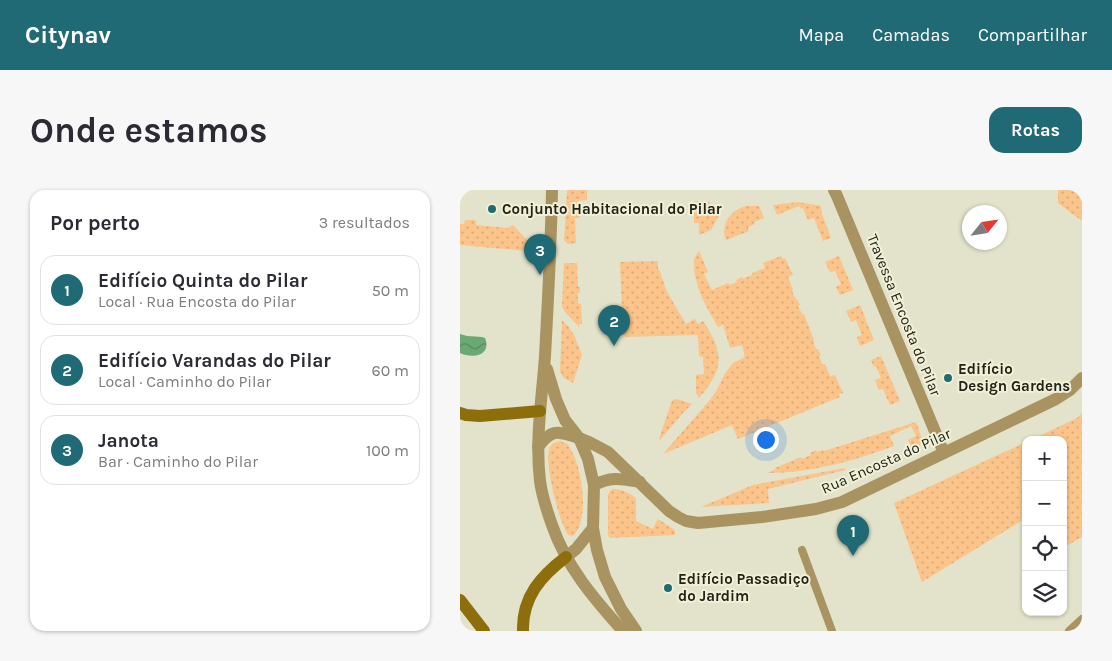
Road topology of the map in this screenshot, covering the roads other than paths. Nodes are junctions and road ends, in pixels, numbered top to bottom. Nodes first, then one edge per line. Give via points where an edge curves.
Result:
1 (552, 190) edge
2 (834, 190) edge
3 (544, 361) junction
4 (1082, 378) edge
5 (540, 411) junction
6 (460, 413) edge
7 (565, 420) junction
8 (579, 438) junction
9 (538, 447) junction
10 (944, 453) junction
11 (640, 482) junction
12 (594, 485) junction
13 (593, 528) junction
14 (802, 550) dead end
15 (566, 557) junction
16 (460, 600) edge
17 (1082, 619) edge
18 (484, 631) edge
19 (523, 631) edge
20 (623, 631) edge
21 (636, 631) edge
22 (832, 631) edge
23 (1069, 631) edge

1 - 3 street
2 - 10 street, Travessa Encosta do Pilar
3 - 5 street
3 - 7 street
4 - 10 street, Rua Encosta do Pilar via 1056,399
5 - 6 main road via 480,416
5 - 7 street
5 - 9 street
7 - 8 street
8 - 9 street via 552,433
8 - 11 street, Rua Encosta do Pilar via 608,452
8 - 12 street
9 - 15 street via 540,483 552,526
10 - 11 street, Rua Encosta do Pilar via 842,502 762,518 686,521 669,511
11 - 12 street via 621,478
12 - 13 street
13 - 15 street
13 - 21 street via 605,577
14 - 22 lane
15 - 19 main road via 546,574 530,596 525,607
15 - 20 street via 595,599
16 - 18 main road
17 - 23 lane

